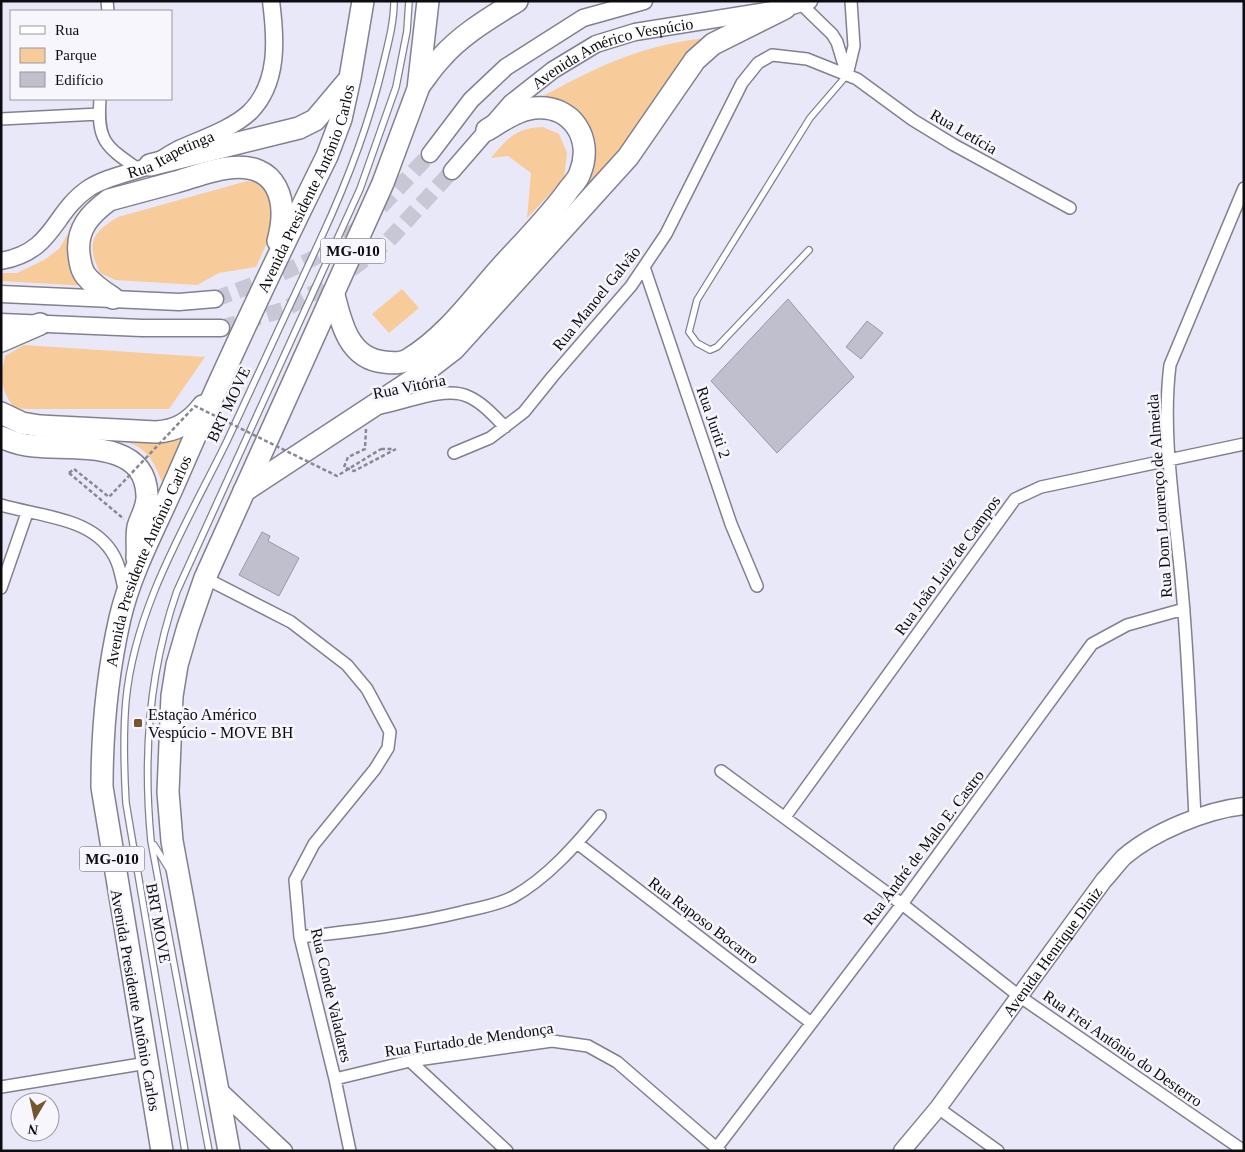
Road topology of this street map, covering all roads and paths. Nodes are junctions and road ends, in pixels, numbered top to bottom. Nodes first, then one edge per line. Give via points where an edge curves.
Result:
1 (271, 1) edge
2 (394, 1) edge
3 (410, 1) edge
4 (428, 1) edge
5 (517, 1) edge
6 (644, 1) edge
7 (851, 1) edge
8 (364, 5) edge
9 (798, 5) edge
10 (772, 55) joint
11 (847, 75) junction
12 (350, 78) junction
13 (418, 88) junction
14 (100, 100) edge
15 (99, 114) junction
16 (1, 119) edge
17 (487, 130) junction
18 (430, 154) tunnel mouth
19 (144, 167) junction
20 (452, 171) tunnel mouth
21 (1244, 188) edge
22 (1070, 208) dead end
23 (810, 250) dead end
24 (276, 259) junction
25 (1, 260) edge
26 (644, 267) junction
27 (1, 294) edge
28 (334, 295) junction
29 (113, 298) junction
30 (215, 299) tunnel mouth
31 (1, 322) edge
32 (40, 324) junction
33 (221, 328) tunnel mouth
34 (1, 341) edge
35 (213, 392) junction
36 (1, 413) edge
37 (362, 413) junction
38 (505, 427) junction
39 (1, 437) edge
40 (1244, 445) edge
41 (454, 453) dead end
42 (1170, 459) junction
43 (244, 491) junction
44 (1, 505) edge
45 (27, 513) junction
46 (138, 528) junction
47 (137, 568) junction
48 (205, 578) junction
49 (757, 586) dead end
50 (1, 588) edge
51 (127, 599) junction
52 (1184, 609) junction
53 (721, 771) dead end
54 (1244, 806) edge
55 (600, 816) dead end
56 (785, 817) junction
57 (1195, 817) junction
58 (151, 841) junction
59 (577, 843) junction
60 (181, 888) junction
61 (902, 904) junction
62 (300, 937) junction
63 (1019, 996) junction
64 (810, 1022) junction
65 (410, 1061) junction
66 (147, 1063) junction
67 (336, 1079) junction
68 (1, 1087) edge
69 (216, 1088) junction
70 (938, 1108) junction
71 (719, 1148) edge
72 (162, 1151) edge
73 (185, 1151) edge
74 (209, 1151) edge
75 (228, 1151) edge
76 (284, 1151) edge
77 (350, 1151) edge
78 (507, 1151) edge
79 (902, 1151) edge
80 (998, 1151) edge
81 (1244, 1151) edge

1 - 19 main road, Rua Itapetinga via 273,72 266,91 249,113 213,135
2 - 73 lane, BRT MOVE via 375,102 348,179 149,606 126,698 126,803
3 - 58 lane, BRT MOVE via 396,87 360,189 241,448 168,618 149,728 147,793
4 - 13 highway, MG-010
5 - 13 highway via 452,46
6 - 18 main road, Avenida Américo Vespúcio via 583,18 506,67 472,100
7 - 11 street via 854,46
8 - 12 highway, Avenida Presidente Antônio Carlos / MG-010
9 - 11 street via 819,19 835,38
9 - 17 main road, Avenida Américo Vespúcio via 635,32 596,44 553,70 511,103
9 - 37 highway via 713,44 695,60 628,157 454,349
10 - 11 street, Rua Letícia via 807,59
10 - 26 street, Rua Manoel Galvão via 758,63 742,83 666,234
11 - 22 street, Rua Letícia via 875,90 913,120 954,145
11 - 23 lane via 810,118 697,300 689,332 697,343 710,350 717,347
12 - 19 highway via 315,120 300,128
12 - 24 highway, Avenida Presidente Antônio Carlos / MG-010 via 341,119 327,156
13 - 28 highway, MG-010 via 383,183
14 - 15 street
15 - 16 street
15 - 19 street via 106,144
17 - 20 main road, Avenida Américo Vespúcio
17 - 28 highway via 517,113 535,108 551,110 576,124 584,137 586,153 580,175 556,207 437,338 408,360 394,363 367,358 346,336
19 - 25 main road, Rua Itapetinga via 90,187 71,203 45,240 28,252
21 - 42 street, Rua Dom Lourenço de Almeida via 1170,365 1167,390
24 - 29 highway via 283,225 277,186 260,172 229,167 109,200 95,210 78,238 80,264 85,275
24 - 35 highway, Avenida Presidente Antônio Carlos / MG-010
26 - 38 street, Rua Manoel Galvão via 524,412
26 - 49 street, Rua Juriti 2 via 731,524
27 - 29 main road
28 - 43 highway, MG-010
29 - 30 main road via 179,302
31 - 32 main road
32 - 33 main road
32 - 34 highway
35 - 36 highway via 184,425 170,431 40,426
35 - 47 highway, Avenida Presidente Antônio Carlos / MG-010
37 - 38 street, Rua Vitória via 437,394 455,393 474,400
37 - 43 highway
37 - 46 path, bridge via 366,429 365,449 348,457 344,468 354,472 396,449 381,449 337,476 195,406 109,497 74,469 69,473
38 - 41 street, Rua Manoel Galvão via 490,438
39 - 46 highway via 34,446 108,451 124,457 135,465 146,485 147,506
40 - 42 street, Rua João Luiz de Campos
42 - 52 street, Rua Dom Lourenço de Almeida
42 - 56 street, Rua João Luiz de Campos via 1041,486 1015,499
43 - 48 highway, MG-010
44 - 45 street
45 - 50 street
45 - 51 street via 78,524 94,532 116,561
46 - 47 highway
47 - 51 highway, Avenida Presidente Antônio Carlos / MG-010
48 - 60 highway, MG-010 via 176,665 172,696 168,792 172,841
48 - 62 street, Rua Conde Valadares via 291,622 346,665 367,689 390,732 388,748 314,844 295,880
51 - 66 highway, Avenida Presidente Antônio Carlos / MG-010 via 108,676 102,738 102,787
52 - 57 street, Rua Dom Lourenço de Almeida
52 - 61 street, Rua André de Malo E. Castro via 1127,625 1092,644
53 - 56 street, Rua Frei Antônio do Desterro
54 - 57 main road, Avenida Henrique Diniz
55 - 59 street
56 - 61 street, Rua Frei Antônio do Desterro
57 - 63 main road, Avenida Henrique Diniz via 1156,836 1124,857
58 - 60 lane
58 - 74 lane, BRT MOVE
59 - 62 street via 533,884 512,898 495,904 428,920
59 - 64 street, Rua Raposo Bocarro
60 - 69 highway, MG-010
61 - 63 street, Rua Frei Antônio do Desterro
61 - 64 street, Rua André de Malo E. Castro
62 - 67 street, Rua Conde Valadares
63 - 70 main road, Avenida Henrique Diniz
63 - 81 street, Rua Frei Antônio do Desterro
64 - 71 street, Rua André de Malo E. Castro
65 - 67 street, Rua Furtado de Mendonça
65 - 71 street, Rua Furtado de Mendonça via 552,1041 588,1046 617,1062
65 - 78 street
66 - 68 street
66 - 72 highway, Avenida Presidente Antônio Carlos / MG-010
67 - 77 street, Rua Conde Valadares
69 - 75 highway, MG-010
69 - 76 main road
70 - 79 main road, Avenida Henrique Diniz
70 - 80 street

